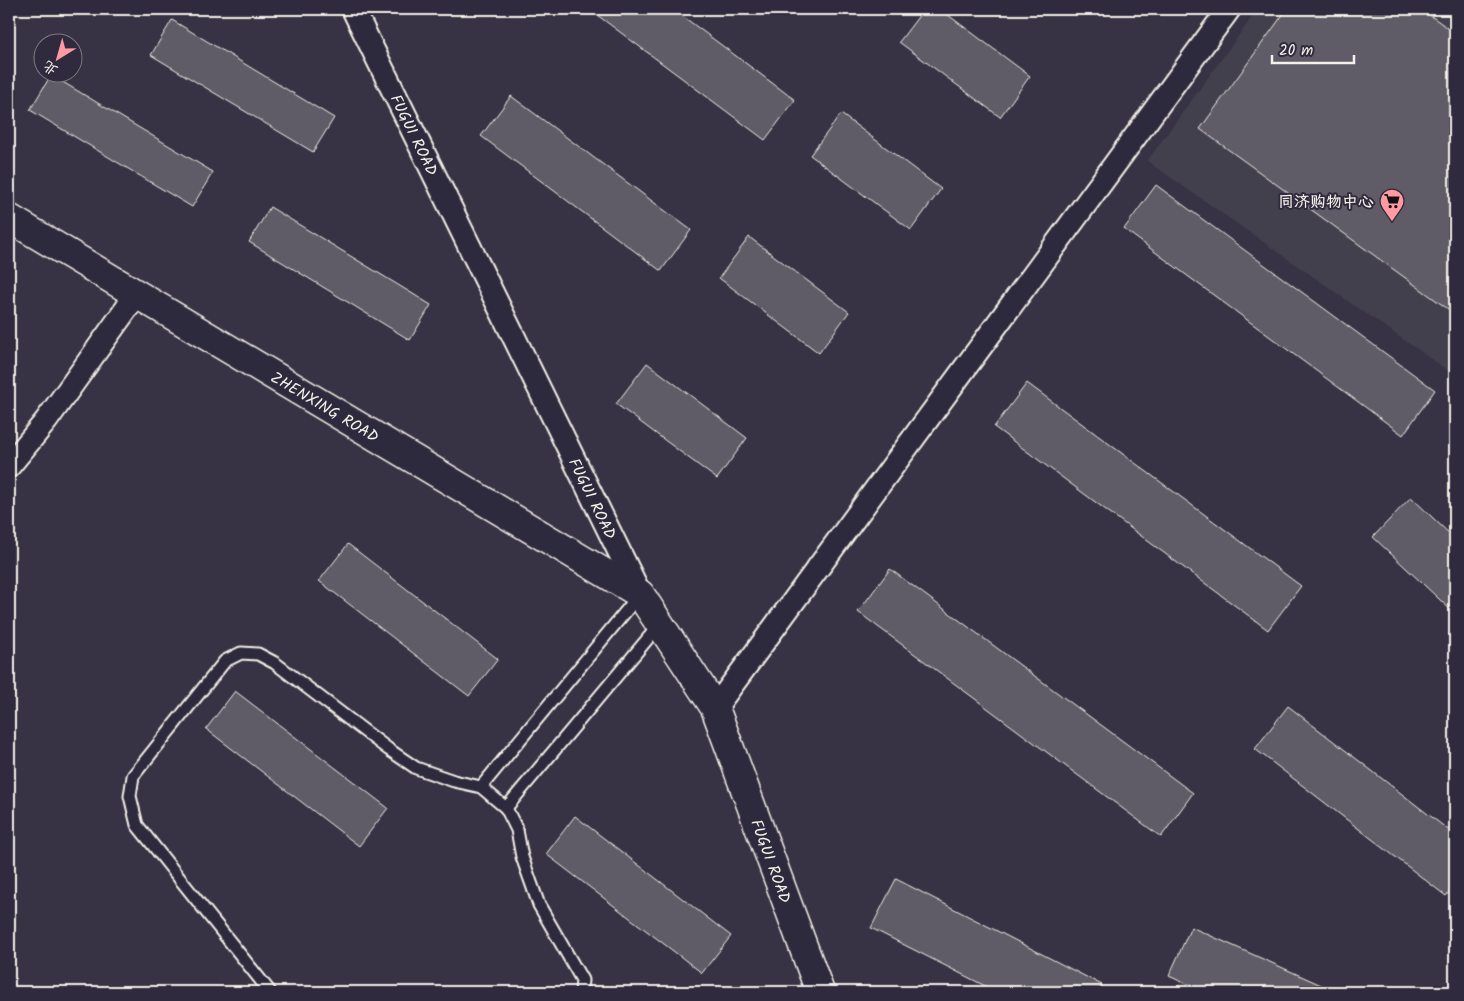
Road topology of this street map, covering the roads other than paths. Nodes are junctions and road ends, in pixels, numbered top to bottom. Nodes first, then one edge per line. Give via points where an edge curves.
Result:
1 (353, 9) edge
2 (1229, 9) edge
3 (9, 218) edge
4 (137, 294) junction
5 (9, 466) edge
6 (640, 594) junction
7 (660, 624) junction
8 (716, 708) junction
9 (481, 787) junction
10 (506, 808) junction
11 (270, 992) edge
12 (581, 992) edge
13 (820, 992) edge

1 - 6 street, FUGUI ROAD
2 - 8 street
3 - 4 street, ZHENXING ROAD
4 - 5 street via 46,421
4 - 6 street, ZHENXING ROAD
6 - 7 street, FUGUI ROAD
6 - 9 lane
7 - 8 street, FUGUI ROAD
7 - 10 lane
8 - 13 street, FUGUI ROAD
9 - 10 lane
9 - 11 lane via 416,768 258,654 241,653 225,662 133,776 130,796 137,825
10 - 12 lane via 518,830 522,857 540,905 582,980

